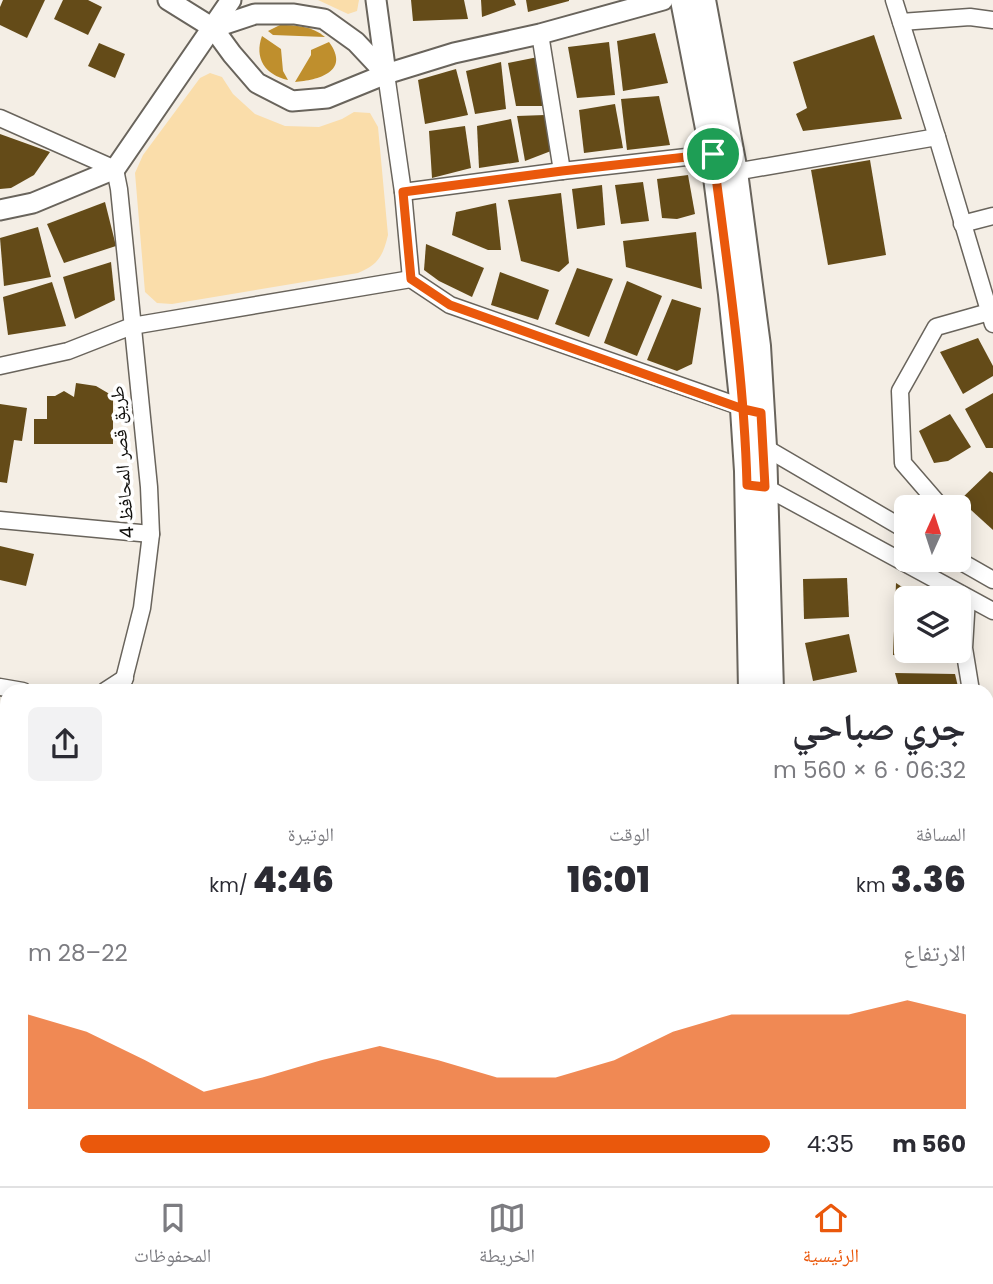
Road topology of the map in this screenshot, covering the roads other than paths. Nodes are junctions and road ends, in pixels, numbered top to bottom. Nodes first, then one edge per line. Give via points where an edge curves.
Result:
1 (168, 0) edge
2 (232, 0) edge
3 (376, 0) edge
4 (663, 0) edge
5 (683, 0) edge
6 (703, 0) edge
7 (894, 0) edge
8 (993, 20) edge
9 (901, 22) junction
10 (213, 28) junction
11 (540, 34) junction
12 (386, 74) junction
13 (0, 118) edge
14 (937, 137) junction
15 (713, 154) junction
16 (115, 169) junction
17 (562, 171) junction
18 (735, 172) junction
19 (403, 192) junction
20 (0, 210) edge
21 (993, 216) edge
22 (962, 224) junction
23 (411, 279) junction
24 (991, 318) edge
25 (132, 326) junction
26 (0, 366) edge
27 (752, 411) junction
28 (755, 446) junction
29 (756, 486) junction
30 (931, 495) edge
31 (0, 520) edge
32 (894, 523) edge
33 (151, 534) junction
34 (971, 567) edge
35 (993, 580) edge
36 (944, 586) edge
37 (971, 600) edge
38 (993, 611) edge
39 (966, 663) edge
40 (123, 684) edge
41 (751, 684) edge
42 (770, 684) edge
43 (970, 684) edge

1 - 10 street
2 - 10 street
3 - 12 street
4 - 11 street
5 - 15 main road
6 - 18 main road
7 - 9 street
8 - 9 street
9 - 14 street
10 - 12 street via 255,13 324,19 356,41
10 - 12 street via 257,83 292,101 327,98
10 - 16 street
11 - 12 street via 454,52
11 - 17 street
12 - 19 street
13 - 16 street
14 - 18 street
14 - 22 street
15 - 17 street
15 - 27 main road
16 - 20 street via 33,202
16 - 25 street, طريق قصر المحافظ 4
17 - 19 street
18 - 27 main road via 758,346
19 - 23 street
21 - 22 street
22 - 24 street
23 - 25 street
23 - 27 street via 450,305
24 - 30 street via 936,327 900,391 903,463
25 - 26 street via 68,351
25 - 33 street, طريق قصر المحافظ 4
27 - 28 main road
28 - 29 main road
28 - 32 street
29 - 36 street
29 - 41 main road
29 - 42 main road
31 - 33 street
33 - 40 street, طريق قصر المحافظ 4 via 142,607
34 - 35 street
37 - 38 street
39 - 43 street

